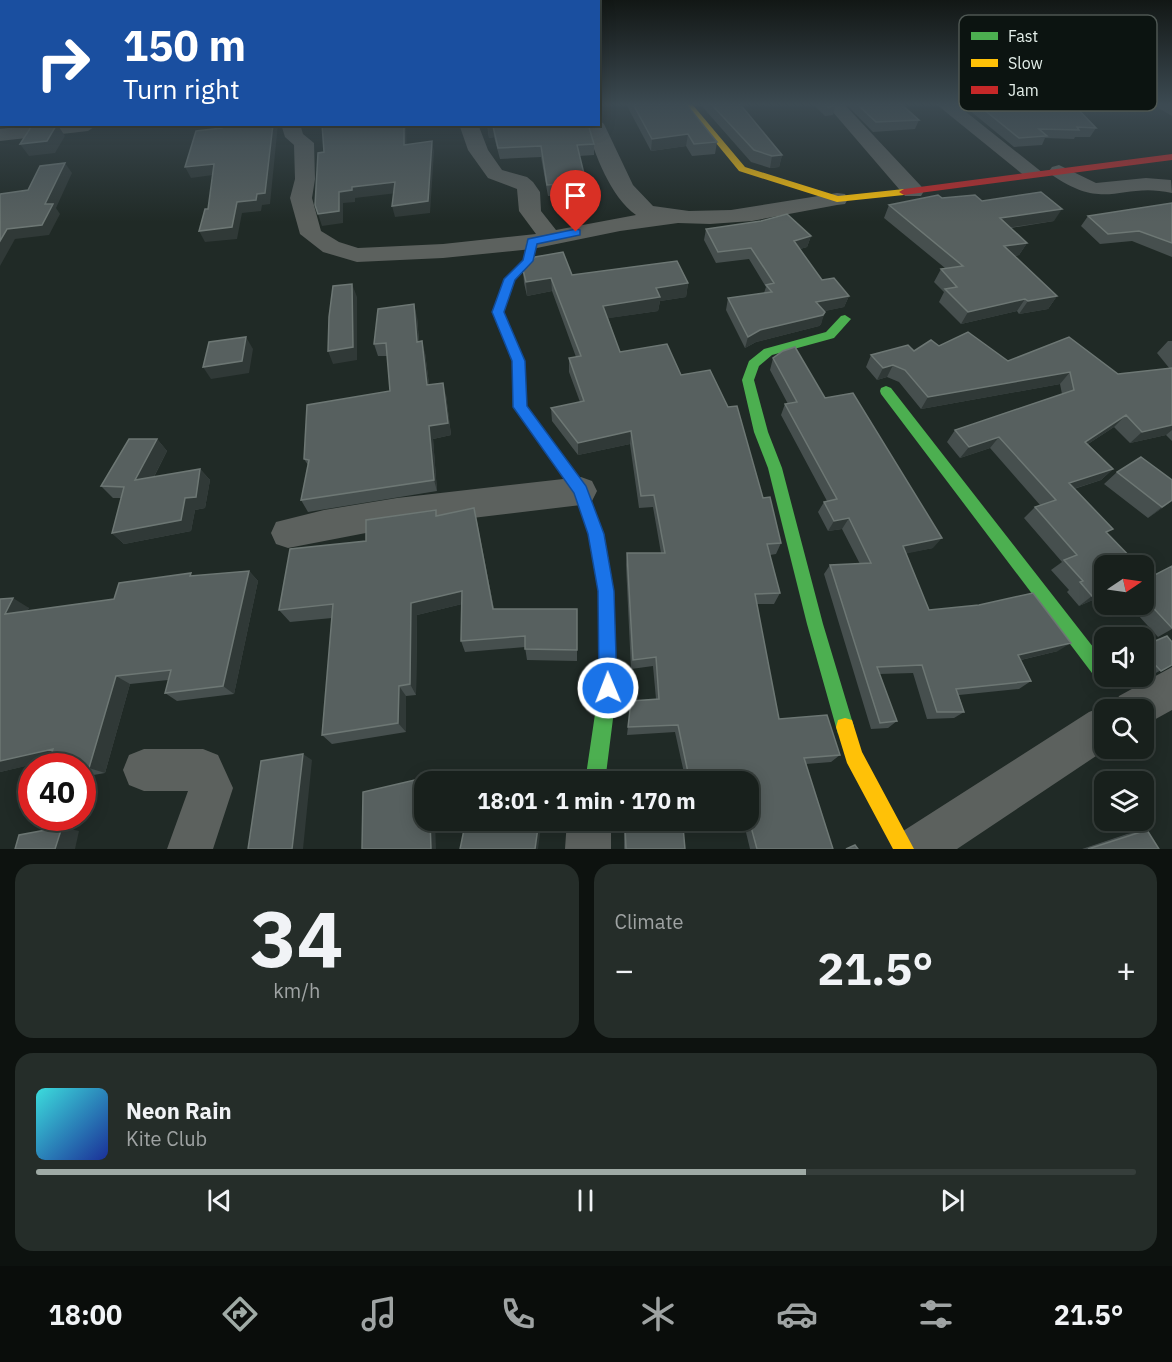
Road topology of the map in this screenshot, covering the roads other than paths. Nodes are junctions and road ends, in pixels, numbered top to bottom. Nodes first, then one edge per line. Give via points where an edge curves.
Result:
1 (304, 144) edge
2 (476, 144) edge
3 (600, 144) edge
4 (721, 144) edge
5 (871, 144) edge
6 (996, 144) edge
7 (1172, 157) edge
8 (1059, 171) junction
9 (1033, 173) junction
10 (1172, 187) edge
11 (913, 191) junction
12 (837, 199) junction
13 (678, 216) junction
14 (540, 239) junction
15 (845, 320) dead end
16 (886, 391) dead end
17 (580, 491) junction
18 (288, 533) dead end
19 (1094, 662) edge
20 (1114, 687) edge
21 (1172, 687) edge
22 (1123, 699) edge
23 (1151, 699) edge
24 (1094, 733) edge
25 (144, 770) dead end
26 (597, 771) edge
27 (589, 831) edge
28 (190, 849) edge
29 (588, 849) edge
30 (904, 849) edge
31 (916, 849) edge

1 - 14 street via 301,198 312,234 331,247 357,255 443,251
2 - 14 street via 495,174 526,186
3 - 13 street via 622,186 644,211
4 - 12 street via 742,169
5 - 11 street
6 - 9 street
7 - 8 street
8 - 9 street
8 - 10 street via 1078,184 1099,190 1149,183
9 - 11 street
11 - 12 street
12 - 13 street via 726,218
13 - 14 street
14 - 17 street via 528,261 510,279 498,312 518,361 520,407
15 - 30 street via 830,335 768,352 753,364 748,380 854,756
16 - 19 street
17 - 18 street via 350,521
17 - 26 street via 596,534 606,591 608,688
20 - 22 street
21 - 23 street
24 - 31 street
25 - 28 street via 203,770 211,788
27 - 29 street

